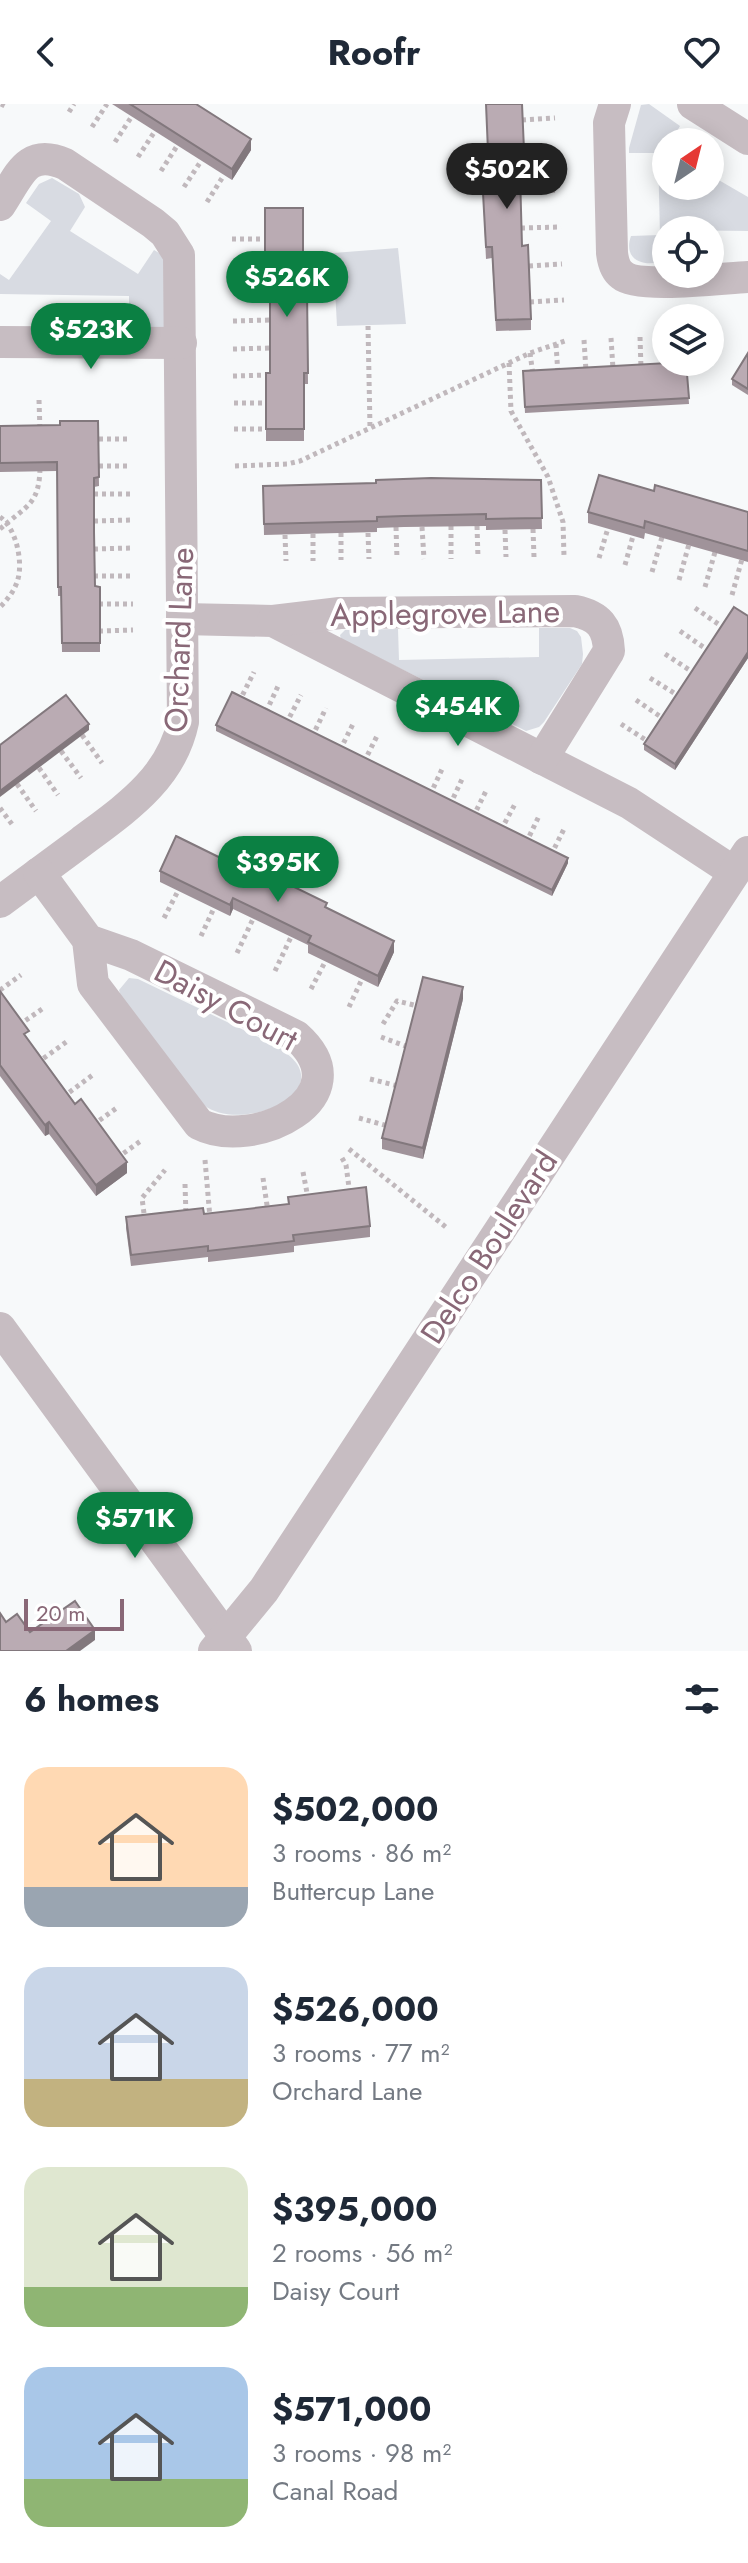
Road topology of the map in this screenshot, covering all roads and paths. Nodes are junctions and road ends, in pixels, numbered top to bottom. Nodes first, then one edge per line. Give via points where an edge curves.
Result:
1 (74, 104) edge
2 (107, 104) edge
3 (615, 104) edge
4 (693, 104) edge
5 (69, 112) dead end
6 (132, 116) edge
7 (555, 118) dead end
8 (522, 120) edge
9 (92, 127) dead end
10 (155, 131) edge
11 (748, 139) edge
12 (115, 142) dead end
13 (177, 146) edge
14 (557, 154) dead end
15 (524, 156) edge
16 (138, 157) dead end
17 (201, 161) edge
18 (161, 171) dead end
19 (224, 175) edge
20 (184, 187) dead end
21 (559, 190) dead end
22 (519, 192) edge
23 (207, 202) dead end
24 (0, 205) edge
25 (561, 227) dead end
26 (521, 228) edge
27 (232, 239) dead end
28 (265, 239) edge
29 (562, 264) dead end
30 (232, 266) dead end
31 (265, 266) edge
32 (529, 266) edge
33 (748, 277) edge
34 (233, 292) dead end
35 (270, 292) edge
36 (564, 300) dead end
37 (530, 302) edge
38 (270, 320) edge
39 (233, 321) dead end
40 (368, 326) dead end
41 (640, 337) dead end
42 (611, 338) dead end
43 (584, 340) dead end
44 (565, 341) dead end
45 (0, 342) edge
46 (181, 343) junction
47 (556, 344) junction
48 (270, 348) edge
49 (233, 349) dead end
50 (530, 353) junction
51 (509, 363) junction
52 (641, 370) edge
53 (613, 372) edge
54 (586, 374) edge
55 (270, 375) edge
56 (558, 375) edge
57 (233, 376) dead end
58 (533, 376) edge
59 (39, 400) dead end
60 (234, 403) dead end
61 (266, 403) edge
62 (370, 428) junction
63 (234, 429) dead end
64 (266, 429) edge
65 (99, 439) edge
66 (131, 439) dead end
67 (40, 443) edge
68 (40, 457) edge
69 (99, 466) edge
70 (131, 466) dead end
71 (235, 466) dead end
72 (94, 494) edge
73 (131, 494) dead end
74 (0, 517) edge
75 (132, 520) dead end
76 (94, 521) edge
77 (7, 523) junction
78 (451, 526) edge
79 (477, 526) edge
80 (396, 527) edge
81 (422, 527) edge
82 (608, 528) edge
83 (0, 529) edge
84 (533, 529) edge
85 (505, 530) edge
86 (341, 533) edge
87 (368, 533) edge
88 (313, 534) edge
89 (285, 535) edge
90 (633, 536) edge
91 (662, 537) edge
92 (689, 544) edge
93 (132, 548) dead end
94 (94, 549) edge
95 (715, 552) edge
96 (564, 556) dead end
97 (506, 557) dead end
98 (534, 557) dead end
99 (478, 558) dead end
100 (599, 558) dead end
101 (369, 559) dead end
102 (397, 559) dead end
103 (424, 559) dead end
104 (451, 559) dead end
105 (742, 559) edge
106 (341, 560) dead end
107 (286, 561) dead end
108 (313, 561) dead end
109 (625, 565) dead end
110 (652, 572) dead end
111 (94, 576) edge
112 (132, 576) dead end
113 (679, 580) dead end
114 (705, 587) dead end
115 (732, 595) dead end
116 (99, 604) edge
117 (133, 604) dead end
118 (0, 607) edge
119 (695, 608) dead end
120 (340, 613) junction
121 (182, 619) junction
122 (273, 621) junction
123 (724, 628) edge
124 (133, 630) dead end
125 (99, 631) edge
126 (680, 631) dead end
127 (709, 651) edge
128 (331, 652) junction
129 (665, 654) dead end
130 (254, 672) dead end
131 (694, 673) edge
132 (650, 678) dead end
133 (279, 684) dead end
134 (301, 695) dead end
135 (679, 696) edge
136 (636, 700) dead end
137 (239, 702) edge
138 (326, 708) dead end
139 (265, 714) edge
140 (664, 719) edge
141 (354, 722) dead end
142 (286, 724) edge
143 (621, 724) dead end
144 (378, 734) dead end
145 (82, 735) edge
146 (312, 737) edge
147 (649, 742) edge
148 (61, 751) edge
149 (340, 751) edge
150 (542, 759) junction
151 (102, 763) dead end
152 (363, 763) edge
153 (443, 767) dead end
154 (39, 768) edge
155 (463, 777) dead end
156 (81, 778) dead end
157 (17, 784) edge
158 (487, 789) dead end
159 (58, 795) dead end
160 (430, 795) edge
161 (515, 804) dead end
162 (450, 805) edge
163 (0, 808) edge
164 (36, 811) dead end
165 (539, 816) dead end
166 (473, 817) edge
167 (14, 827) dead end
168 (564, 829) dead end
169 (501, 830) edge
170 (526, 843) edge
171 (551, 855) edge
172 (741, 862) edge
173 (39, 873) junction
174 (178, 891) edge
175 (0, 902) edge
176 (214, 908) edge
177 (164, 918) dead end
178 (253, 919) edge
179 (201, 936) dead end
180 (291, 937) edge
181 (88, 940) junction
182 (237, 953) dead end
183 (325, 962) edge
184 (275, 971) dead end
185 (21, 975) dead end
186 (362, 979) edge
187 (311, 989) dead end
188 (0, 990) edge
189 (418, 1006) edge
190 (45, 1007) dead end
191 (349, 1007) dead end
192 (383, 1024) dead end
193 (18, 1026) edge
194 (381, 1037) dead end
195 (69, 1040) dead end
196 (408, 1047) edge
197 (37, 1063) edge
198 (94, 1074) dead end
199 (370, 1079) dead end
200 (398, 1086) edge
201 (62, 1098) edge
202 (118, 1107) dead end
203 (359, 1118) dead end
204 (92, 1126) edge
205 (388, 1126) edge
206 (142, 1140) dead end
207 (349, 1149) dead end
208 (205, 1155) dead end
209 (342, 1158) dead end
210 (116, 1159) edge
211 (165, 1170) dead end
212 (303, 1172) dead end
213 (263, 1178) dead end
214 (185, 1184) dead end
215 (350, 1201) edge
216 (309, 1206) edge
217 (269, 1218) edge
218 (187, 1220) edge
219 (211, 1224) edge
220 (146, 1225) edge
221 (447, 1228) dead end
222 (0, 1328) edge
223 (225, 1647) edge

1 - 5 path
2 - 9 path
3 - 33 street via 609,123 612,253 621,275 641,283
4 - 11 street
6 - 12 path
7 - 8 path
10 - 16 path
13 - 18 path
14 - 15 path
17 - 20 path
19 - 23 path
21 - 22 path
24 - 46 street, Orchard Lane via 22,171 40,157 65,164 153,223 179,255
25 - 26 path
27 - 28 path
29 - 32 path
30 - 31 path
34 - 35 path
36 - 37 path
38 - 39 path
40 - 62 path
41 - 52 path
42 - 53 path
43 - 54 path
44 - 47 path
45 - 46 street
46 - 121 street, Orchard Lane
47 - 50 path
47 - 56 path
48 - 49 path
50 - 51 path
50 - 58 path
51 - 62 path
51 - 96 path via 511,411 553,491 563,522
55 - 57 path
59 - 67 path
60 - 61 path
62 - 71 path via 300,461
63 - 64 path
65 - 66 path
68 - 77 path via 38,493
69 - 70 path
72 - 73 path
74 - 77 path
75 - 76 path
77 - 83 path
77 - 118 path via 19,572 15,588
78 - 104 path
79 - 99 path
80 - 102 path
81 - 103 path
82 - 100 path
84 - 98 path
85 - 97 path
86 - 106 path
87 - 101 path
88 - 108 path
89 - 107 path
90 - 109 path
91 - 110 path
92 - 113 path
93 - 94 path
95 - 114 path
105 - 115 path
111 - 112 path
116 - 117 path
119 - 123 path
120 - 122 street, Applegrove Lane
120 - 128 street via 323,630
120 - 150 street, Applegrove Lane via 575,611 601,622 609,651
121 - 122 street, Applegrove Lane
121 - 173 street, Orchard Lane via 183,722 168,763 137,799
122 - 128 street, Applegrove Lane
124 - 125 path
126 - 127 path
128 - 150 street, Applegrove Lane
129 - 131 path
130 - 137 path
132 - 135 path
133 - 139 path
134 - 142 path
136 - 140 path
138 - 146 path
141 - 149 path
143 - 147 path
144 - 152 path
145 - 151 path
148 - 156 path
150 - 172 street, Applegrove Lane
153 - 160 path
154 - 159 path
155 - 162 path
157 - 164 path
158 - 166 path
161 - 169 path
163 - 167 path
165 - 170 path
168 - 171 path
172 - 223 street, Delco Boulevard
173 - 175 street, Orchard Lane
173 - 181 street, Daisy Court
174 - 177 path
176 - 179 path
178 - 182 path
180 - 184 path
181 - 181 street, Daisy Court via 93,984 199,1124 223,1132 276,1124 309,1100 319,1071 307,1045 296,1036 131,955
183 - 187 path
185 - 188 path
186 - 191 path
189 - 192 path via 397,1001
190 - 193 path
194 - 196 path
195 - 197 path
198 - 201 path
199 - 200 path
202 - 204 path
203 - 205 path
206 - 210 path
207 - 221 path
208 - 219 path
209 - 215 path
211 - 220 path via 142,1198
212 - 216 path
213 - 217 path
214 - 218 path
222 - 223 street

